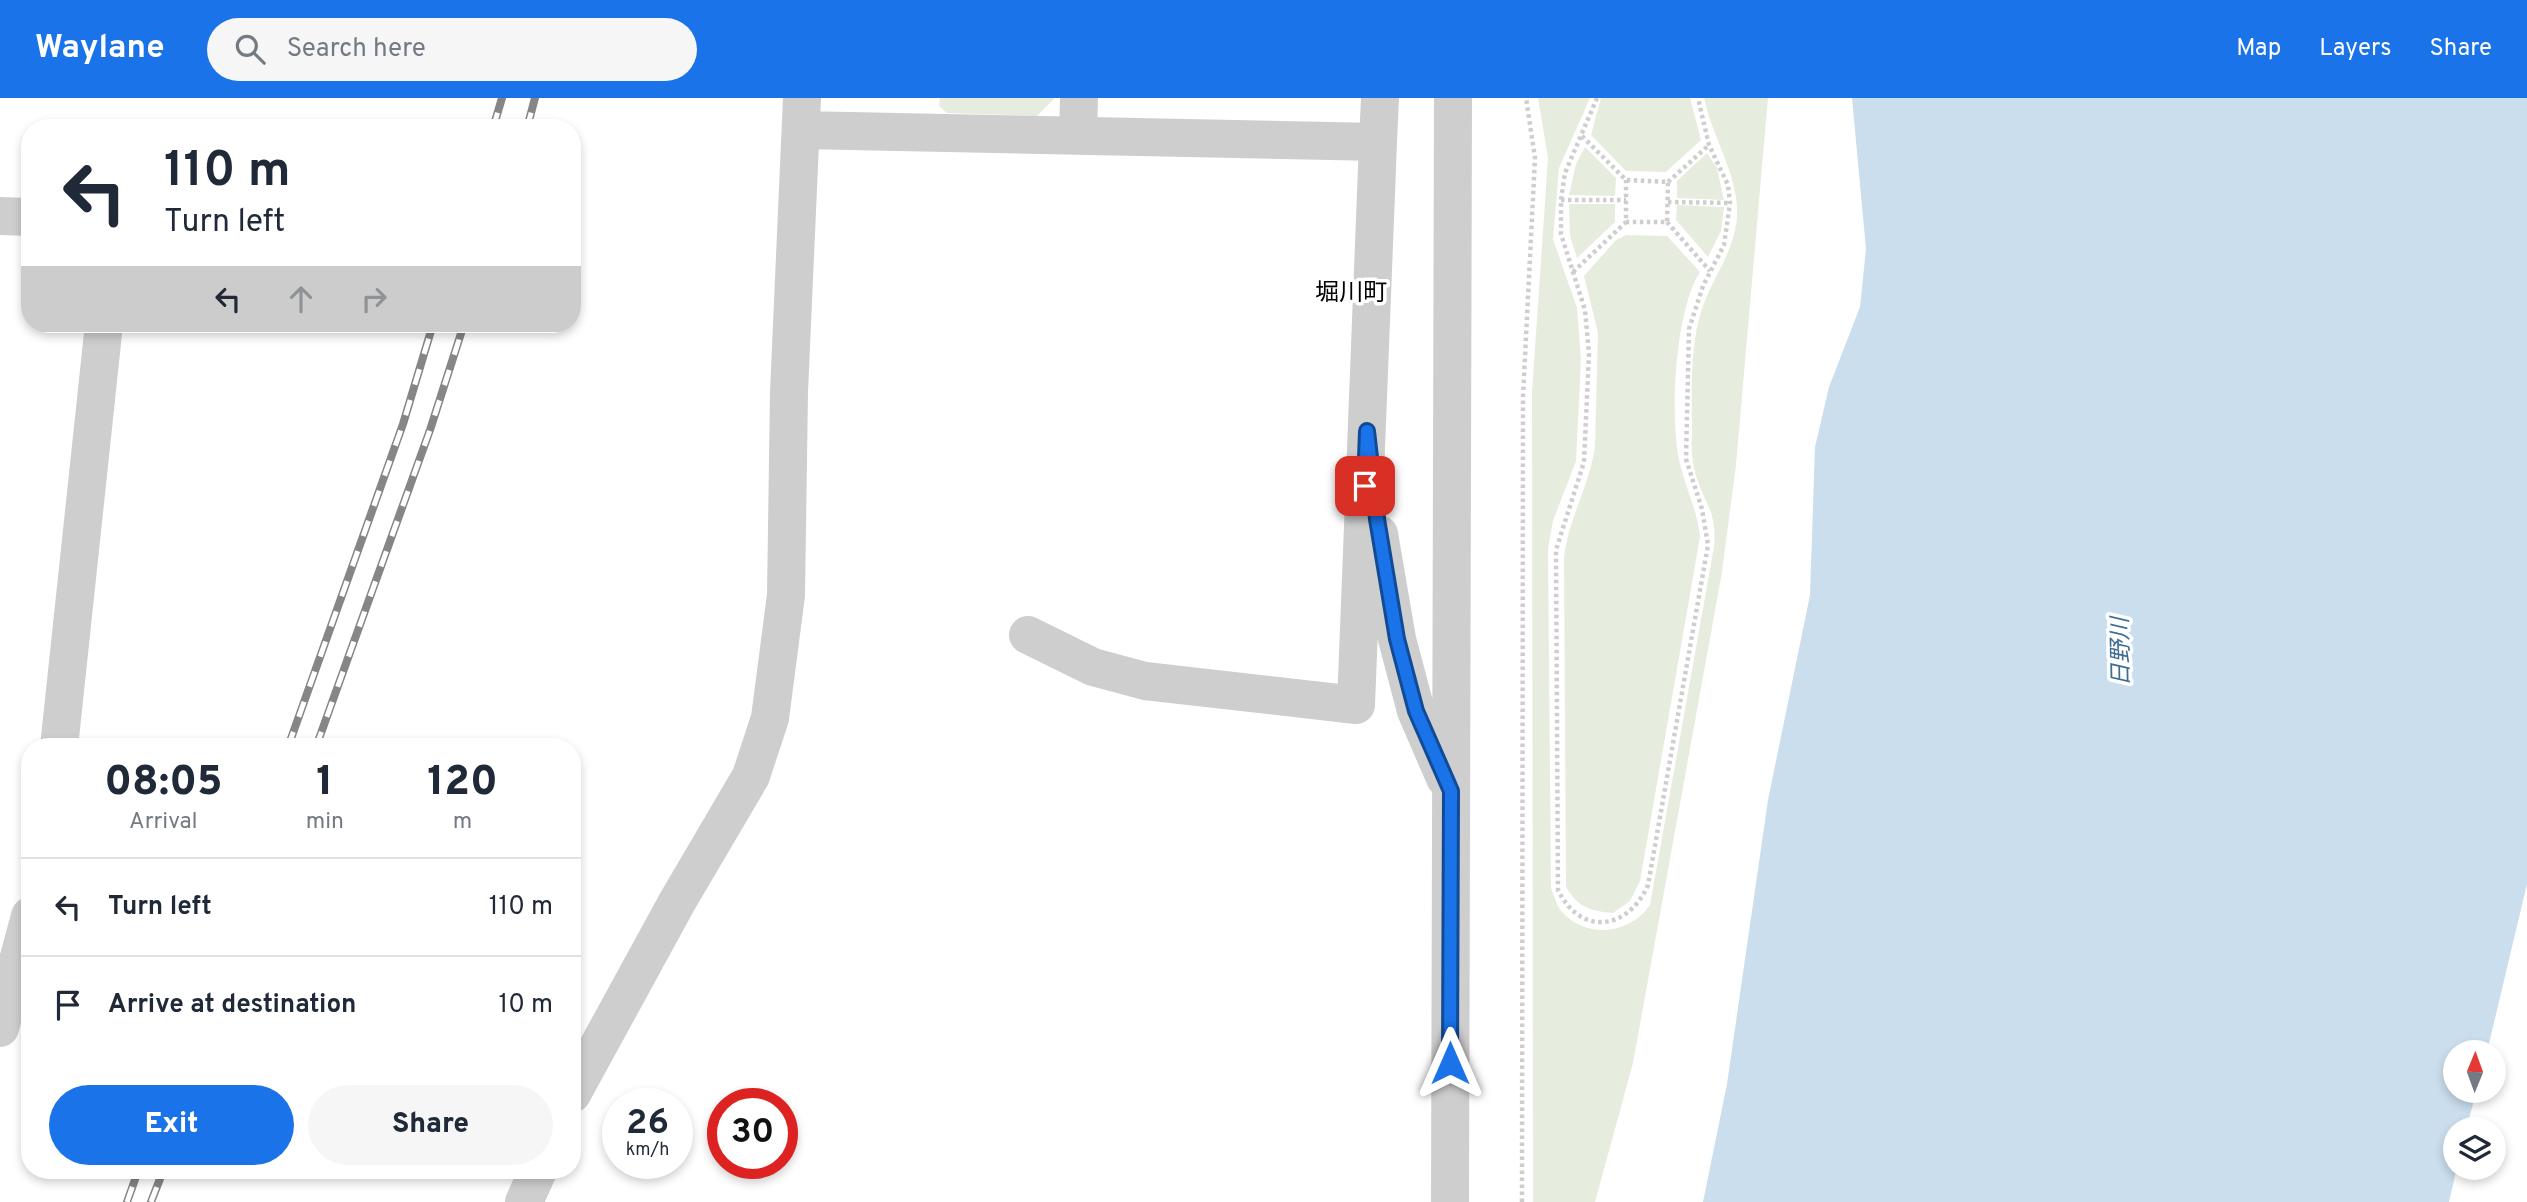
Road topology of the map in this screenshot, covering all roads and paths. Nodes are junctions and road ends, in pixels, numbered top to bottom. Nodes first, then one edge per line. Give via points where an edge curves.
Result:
1 (1380, 98) edge
2 (1453, 98) edge
3 (1526, 98) edge
4 (1597, 98) edge
5 (1698, 98) edge
6 (801, 114) edge
7 (1078, 116) edge
8 (1582, 136) junction
9 (1378, 142) junction
10 (1709, 145) junction
11 (1626, 180) junction
12 (1668, 182) junction
13 (1561, 200) junction
14 (1626, 200) junction
15 (1668, 202) junction
16 (1730, 203) junction
17 (0, 216) edge
18 (21, 217) edge
19 (1626, 222) junction
20 (1667, 222) junction
21 (1710, 271) junction
22 (1573, 272) junction
23 (103, 333) edge
24 (1367, 431) junction
25 (1028, 635) dead end
26 (61, 738) edge
27 (1451, 791) junction
28 (21, 950) edge
29 (0, 1028) edge
30 (581, 1078) edge
31 (534, 1179) edge
32 (524, 1202) edge
33 (1450, 1202) edge
34 (1522, 1202) edge

1 - 9 street
2 - 27 street
3 - 34 path via 1535,159 1523,397
4 - 8 path
5 - 10 path
6 - 7 street
6 - 30 street via 786,594 770,719 751,776
7 - 9 street
8 - 11 path
8 - 13 path via 1565,173
9 - 24 street
10 - 12 path
10 - 16 path via 1724,174
11 - 12 path
11 - 14 path
12 - 15 path
13 - 14 path
13 - 22 path via 1561,234
14 - 19 path
15 - 16 path
15 - 20 path
16 - 21 path via 1724,245
17 - 18 street
19 - 20 path
19 - 22 path
20 - 21 path
21 - 22 path via 1689,329 1686,432 1689,474 1705,522 1707,553 1648,886 1629,915 1615,922 1588,920 1575,913 1565,906 1558,890 1556,550 1584,462 1589,354 1588,321
23 - 26 street
24 - 25 street via 1356,705 1145,681 1093,667
24 - 27 street via 1397,639 1416,711
27 - 33 street
28 - 29 street
31 - 32 street

